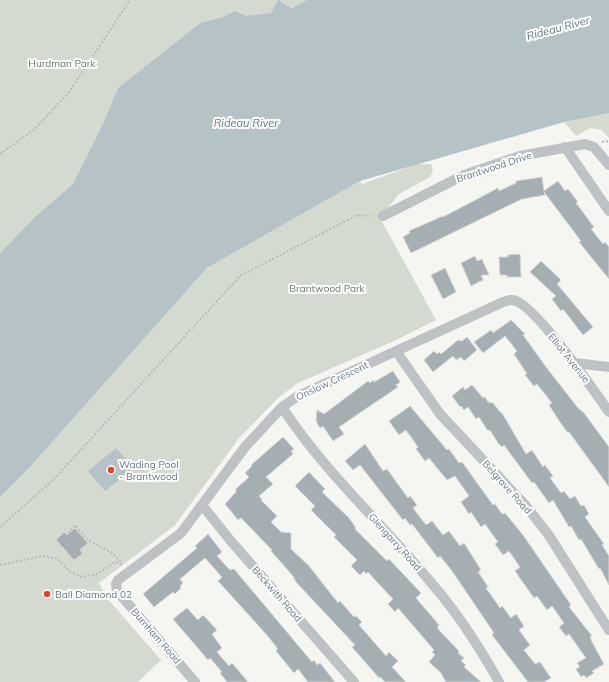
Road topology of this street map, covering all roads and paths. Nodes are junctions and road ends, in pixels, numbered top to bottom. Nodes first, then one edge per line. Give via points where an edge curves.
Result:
1 (130, 0) edge
2 (565, 147) junction
3 (0, 154) edge
4 (609, 165) edge
5 (609, 211) edge
6 (383, 216) joint
7 (525, 306) joint
8 (396, 351) junction
9 (575, 363) junction
10 (609, 367) edge
11 (282, 407) junction
12 (609, 411) edge
13 (202, 505) junction
14 (0, 527) edge
15 (68, 533) dead end
16 (122, 563) junction
17 (0, 565) edge
18 (128, 572) junction
19 (117, 591) joint
20 (609, 630) edge
21 (195, 682) edge
22 (354, 682) edge
23 (500, 682) edge

1 - 3 path via 69,92 35,129
2 - 4 street, Brantwood Drive via 592,146
2 - 5 street
2 - 6 street, Brantwood Drive via 520,156 464,175
6 - 14 path via 357,215 240,276 55,478
7 - 8 street, Onslow Crescent via 512,300 501,303
7 - 9 street, Elliot Avenue
8 - 11 street, Onslow Crescent via 298,396
8 - 20 street, Belgrave Road via 440,414 526,506 548,534
9 - 10 street
9 - 12 street, Elliot Avenue
11 - 13 street, Onslow Crescent via 244,447
11 - 23 street, Glengarry Road via 322,460 433,585 474,638
13 - 18 street, Onslow Crescent via 180,533
13 - 22 street, Beckwith Road
15 - 16 path via 75,526 88,540 112,553
16 - 17 path via 115,562 98,574 82,577 70,572 58,559 43,556
16 - 18 path
18 - 19 street, Onslow Crescent via 118,580
19 - 21 street, Burnham Road

